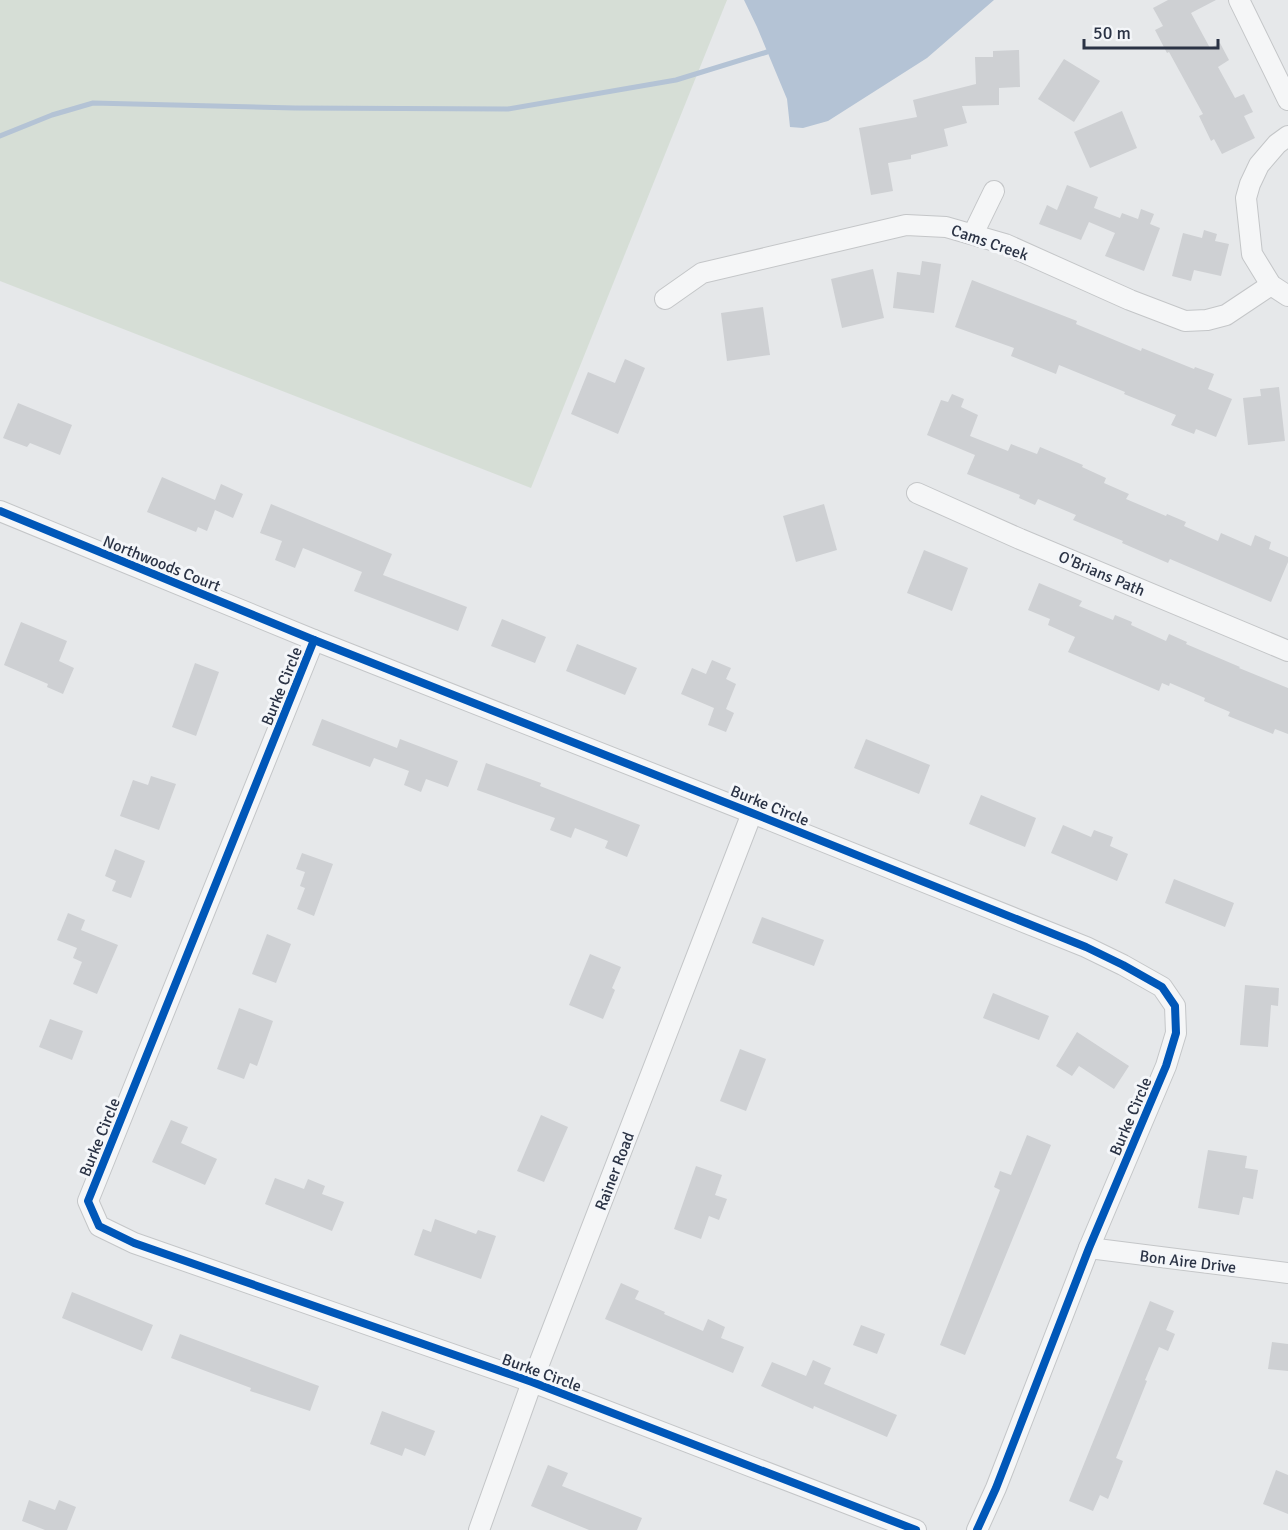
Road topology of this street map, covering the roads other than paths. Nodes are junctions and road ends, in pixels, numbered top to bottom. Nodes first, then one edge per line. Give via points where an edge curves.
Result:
1 (1239, 0) edge
2 (1288, 100) edge
3 (1288, 136) edge
4 (994, 191) dead end
5 (973, 234) junction
6 (1271, 285) junction
7 (1288, 296) edge
8 (664, 299) dead end
9 (917, 493) dead end
10 (0, 511) edge
11 (314, 640) junction
12 (1288, 651) edge
13 (752, 813) junction
14 (1089, 1248) junction
15 (1288, 1273) edge
16 (532, 1382) junction
17 (479, 1530) edge
18 (916, 1530) edge
19 (977, 1530) edge

1 - 2 street
3 - 6 street via 1259,165 1246,198 1252,254
4 - 5 street
5 - 6 street, Cams Creek via 1185,321 1226,315
5 - 8 street, Cams Creek via 946,227 906,225 702,273
6 - 7 street
9 - 12 street, O'Brians Path
10 - 11 street, Northwoods Court
11 - 13 street, Burke Circle
11 - 16 street, Burke Circle via 88,1201 99,1226 134,1243
13 - 14 street, Burke Circle via 1086,947 1161,987 1174,1006 1176,1033
13 - 16 street, Rainer Road
14 - 15 street, Bon Aire Drive
14 - 19 street, Burke Circle
16 - 17 street, Rainer Road
16 - 18 street, Burke Circle

